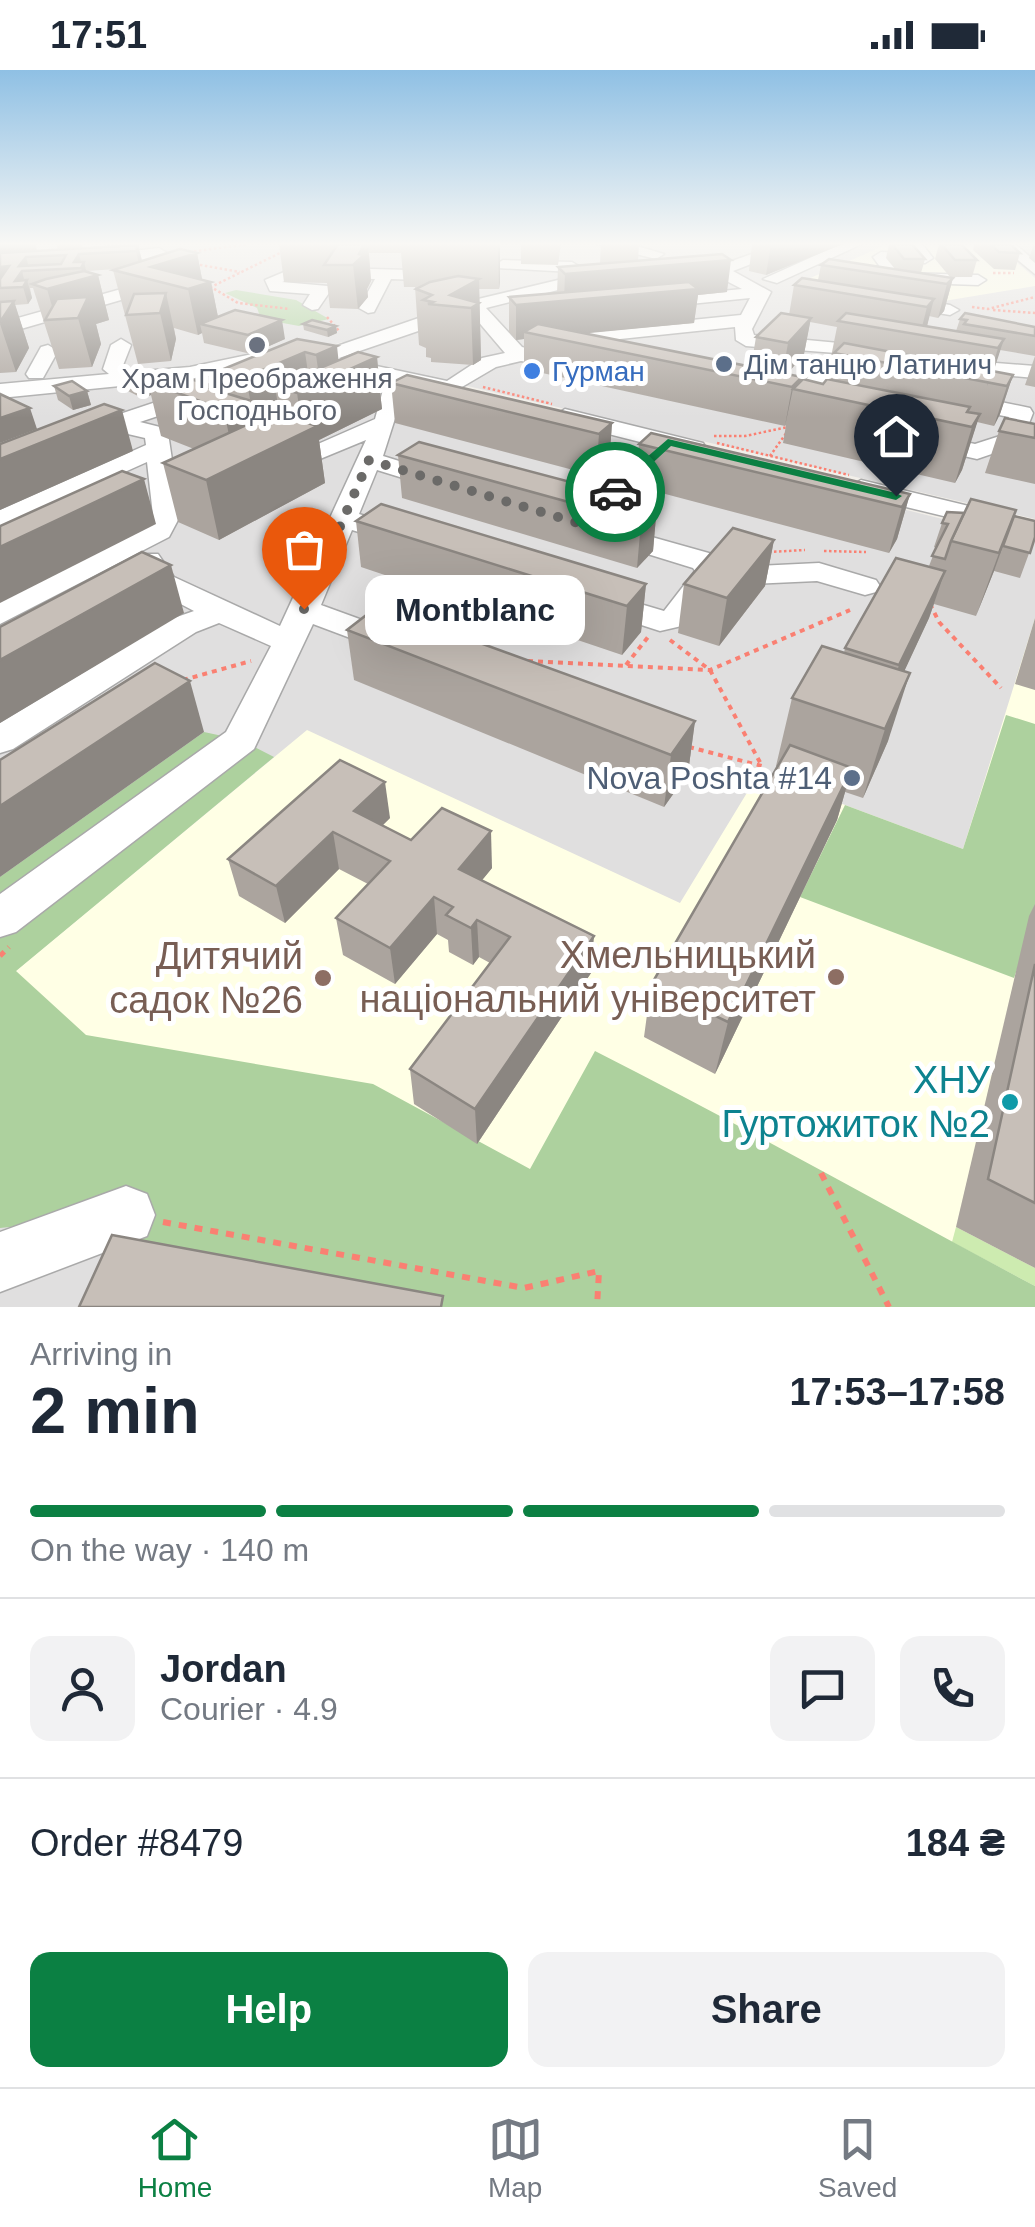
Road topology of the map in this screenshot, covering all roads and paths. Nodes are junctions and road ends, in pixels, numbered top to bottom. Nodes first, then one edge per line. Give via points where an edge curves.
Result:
1 (102, 302) edge
2 (314, 302) edge
3 (371, 302) edge
4 (454, 302) edge
5 (463, 302) edge
6 (529, 302) edge
7 (659, 302) edge
8 (759, 302) edge
9 (928, 302) edge
10 (1016, 302) edge
11 (632, 304) edge
12 (312, 305) dead end
13 (443, 305) edge
14 (368, 308) dead end
15 (988, 309) junction
16 (950, 310) joint
17 (684, 314) edge
18 (1035, 314) edge
19 (749, 320) junction
20 (7, 326) edge
21 (408, 326) junction
22 (506, 328) junction
23 (366, 332) dead end
24 (814, 344) junction
25 (121, 346) dead end
26 (958, 346) edge
27 (48, 351) edge
28 (1035, 359) edge
29 (314, 360) junction
30 (113, 368) junction
31 (210, 369) junction
32 (600, 371) edge
33 (1035, 372) edge
34 (822, 374) junction
35 (398, 376) junction
36 (0, 380) edge
37 (43, 380) junction
38 (450, 388) junction
39 (894, 388) edge
40 (0, 391) edge
41 (931, 395) edge
42 (486, 397) edge
43 (0, 404) edge
44 (161, 408) junction
45 (1028, 408) edge
46 (541, 410) edge
47 (816, 415) edge
48 (115, 423) junction
49 (385, 423) junction
50 (203, 424) edge
51 (700, 436) dead end
52 (906, 436) edge
53 (1024, 438) edge
54 (668, 442) junction
55 (255, 443) edge
56 (159, 448) junction
57 (726, 456) edge
58 (770, 456) edge
59 (369, 460) junction
60 (0, 462) edge
61 (239, 483) edge
62 (839, 483) edge
63 (475, 492) edge
64 (546, 513) edge
65 (344, 518) junction
66 (0, 520) edge
67 (163, 523) junction
68 (581, 524) junction
69 (1035, 530) edge
70 (418, 542) edge
71 (706, 562) junction
72 (566, 590) edge
73 (858, 598) joint
74 (930, 604) edge
75 (304, 609) junction
76 (220, 612) junction
77 (0, 614) edge
78 (657, 624) junction
79 (288, 647) junction
80 (428, 656) edge
81 (527, 661) edge
82 (626, 666) junction
83 (710, 670) junction
84 (182, 680) edge
85 (1001, 688) dead end
86 (0, 740) edge
87 (689, 747) edge
88 (0, 918) edge
89 (821, 1173) dead end
90 (126, 1215) joint
91 (0, 1262) edge
92 (597, 1307) edge
93 (888, 1307) edge

1 - 20 street
2 - 12 street
3 - 14 street
4 - 13 street
5 - 22 street
6 - 22 street
7 - 11 street
8 - 19 street
9 - 16 street
10 - 15 path
15 - 16 path
15 - 18 path
17 - 22 street
19 - 22 street
19 - 24 street via 742,329 746,340 801,349
21 - 22 street
21 - 23 street
21 - 29 street
22 - 32 street
22 - 38 street via 488,362
24 - 33 street
24 - 34 street
25 - 30 street
26 - 28 street
27 - 37 street
29 - 31 street via 267,357
29 - 35 street
29 - 44 street
30 - 31 street
30 - 37 street
31 - 37 street
34 - 39 street
34 - 47 street via 780,408
35 - 38 street
35 - 49 street
36 - 37 street
37 - 40 street
37 - 43 street
38 - 42 street
41 - 45 street
44 - 48 street
44 - 50 street
45 - 53 street
46 - 54 street
48 - 56 street via 156,433
48 - 60 street
49 - 55 street via 303,459
49 - 59 street
51 - 58 path via 790,427
52 - 53 street via 978,452
54 - 57 street
54 - 68 street
56 - 66 street
56 - 67 street
59 - 63 street
59 - 65 street
61 - 67 street
62 - 69 street
64 - 68 street
65 - 70 street
65 - 75 street
67 - 76 street via 146,564 162,583
67 - 77 street
68 - 71 street
71 - 73 street via 754,576 819,572
71 - 78 street via 710,572 686,603 674,618
72 - 78 street
73 - 83 path
74 - 85 path via 938,622
75 - 79 street
75 - 80 street
76 - 79 street
76 - 86 street via 185,625
78 - 82 path
78 - 83 path
79 - 84 path
79 - 88 street via 241,740
81 - 82 path
82 - 83 path
83 - 87 path via 762,766
89 - 93 path
90 - 91 street
90 - 92 path via 524,1288 600,1271

